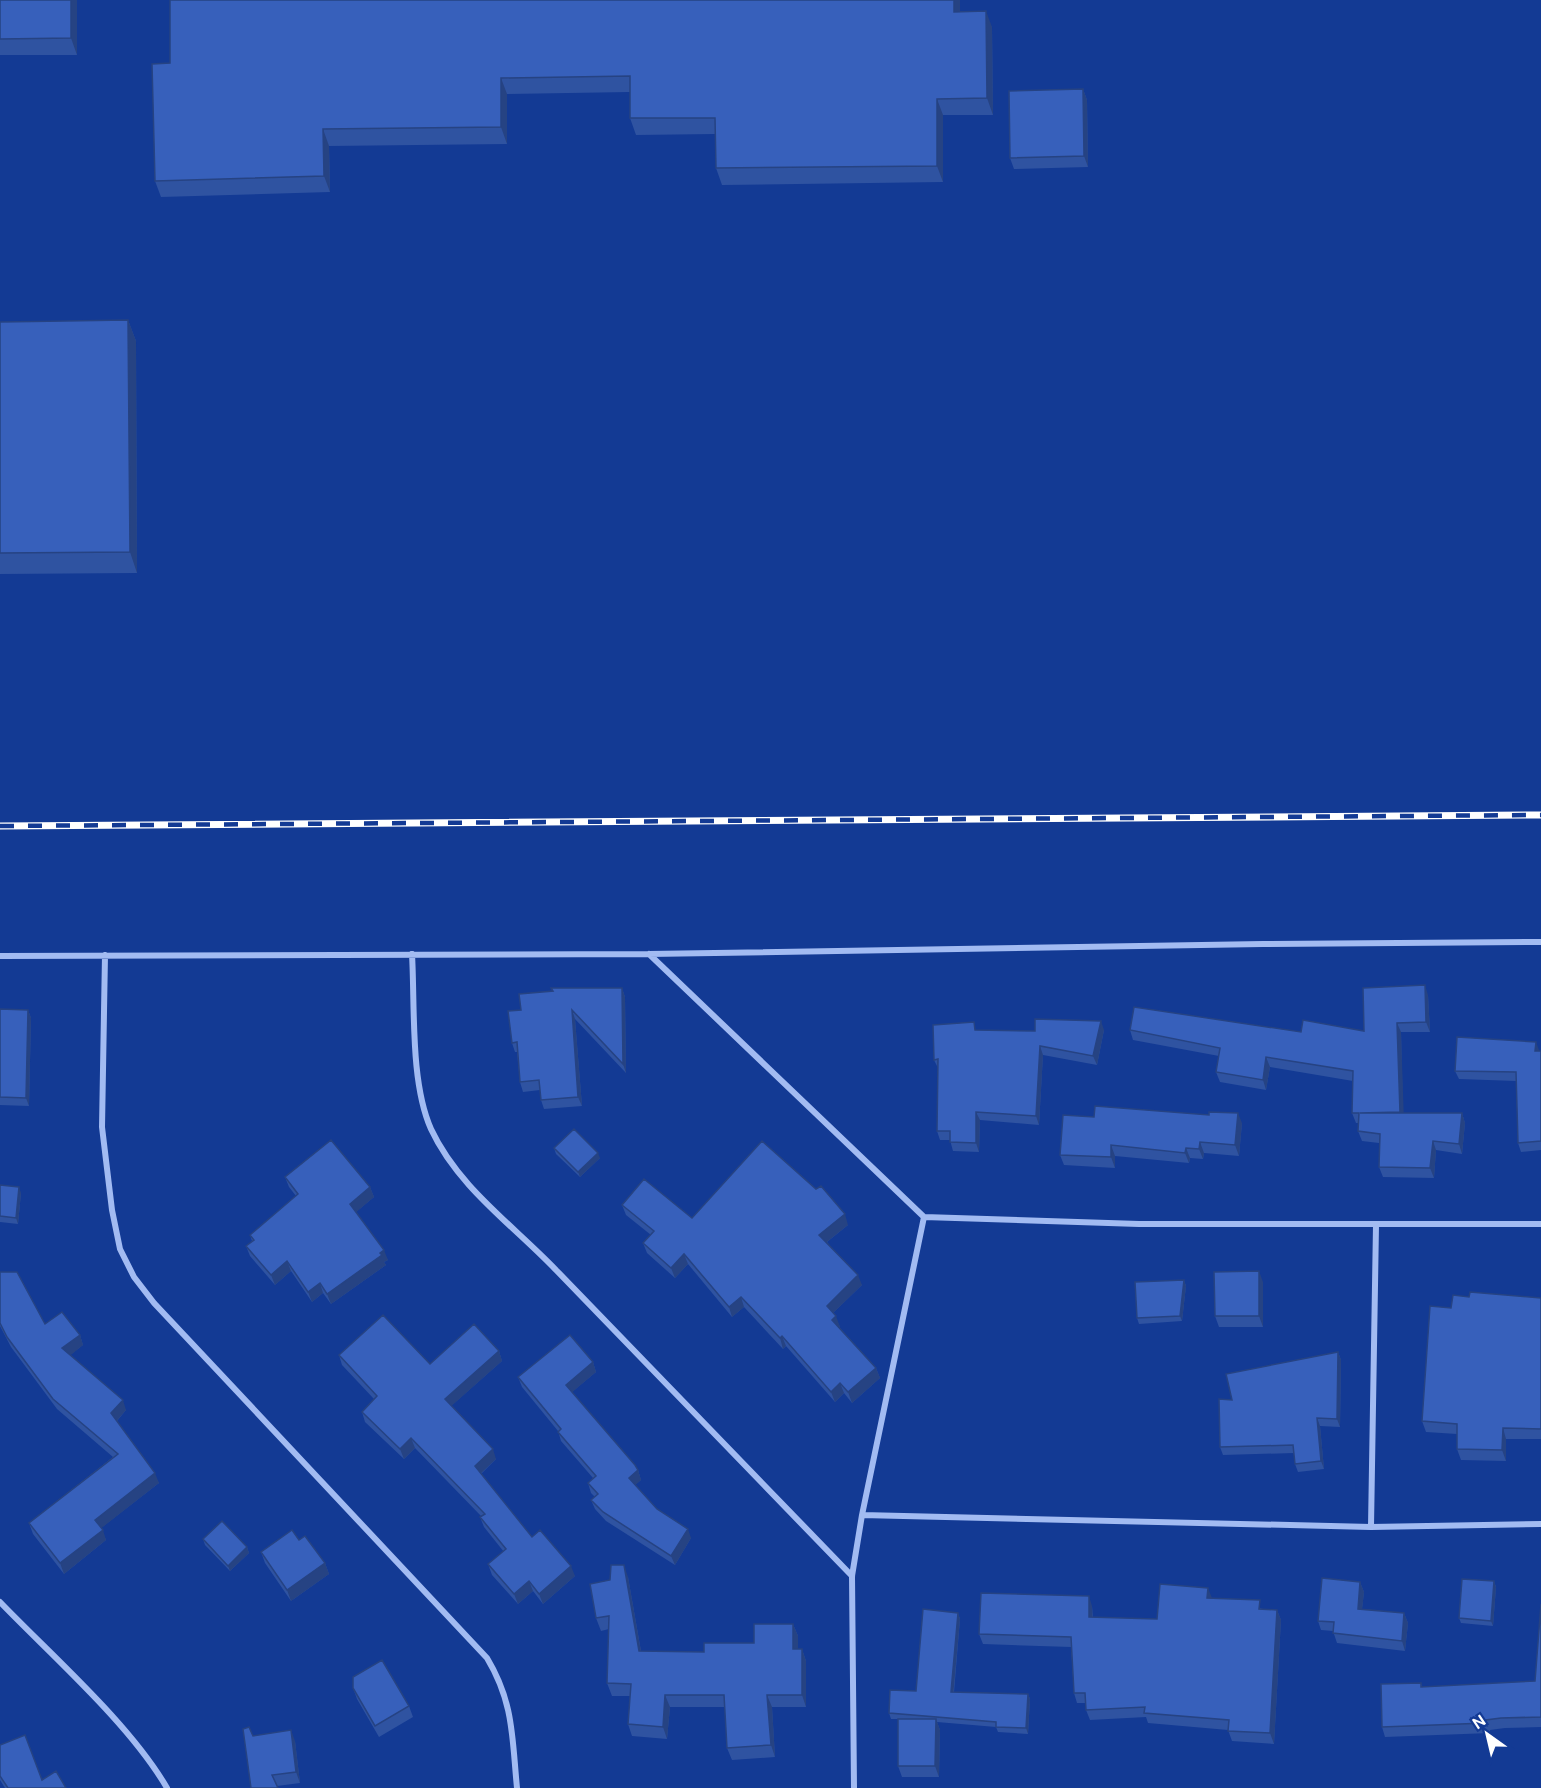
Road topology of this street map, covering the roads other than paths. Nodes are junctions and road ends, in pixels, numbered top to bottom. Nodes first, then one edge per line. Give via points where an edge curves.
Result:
1 (1541, 942) edge
2 (412, 954) junction
3 (649, 954) junction
4 (105, 955) junction
5 (0, 956) edge
6 (924, 1217) junction
7 (1541, 1224) edge
8 (1376, 1225) junction
9 (862, 1515) junction
10 (1541, 1524) edge
11 (1371, 1527) junction
12 (852, 1576) junction
13 (0, 1602) edge
14 (166, 1788) edge
15 (517, 1788) edge
16 (854, 1788) edge

1 - 3 street
2 - 3 street
2 - 4 street
2 - 12 street via 418,1078 423,1107 446,1157 472,1190 551,1264
3 - 6 street
4 - 5 street
4 - 15 street via 102,1127 120,1249 134,1277 154,1303 487,1658 508,1702
6 - 8 street via 1139,1224
6 - 9 street
7 - 8 street
8 - 11 street
9 - 11 street
9 - 12 street
10 - 11 street
12 - 16 street
13 - 14 street via 106,1711

